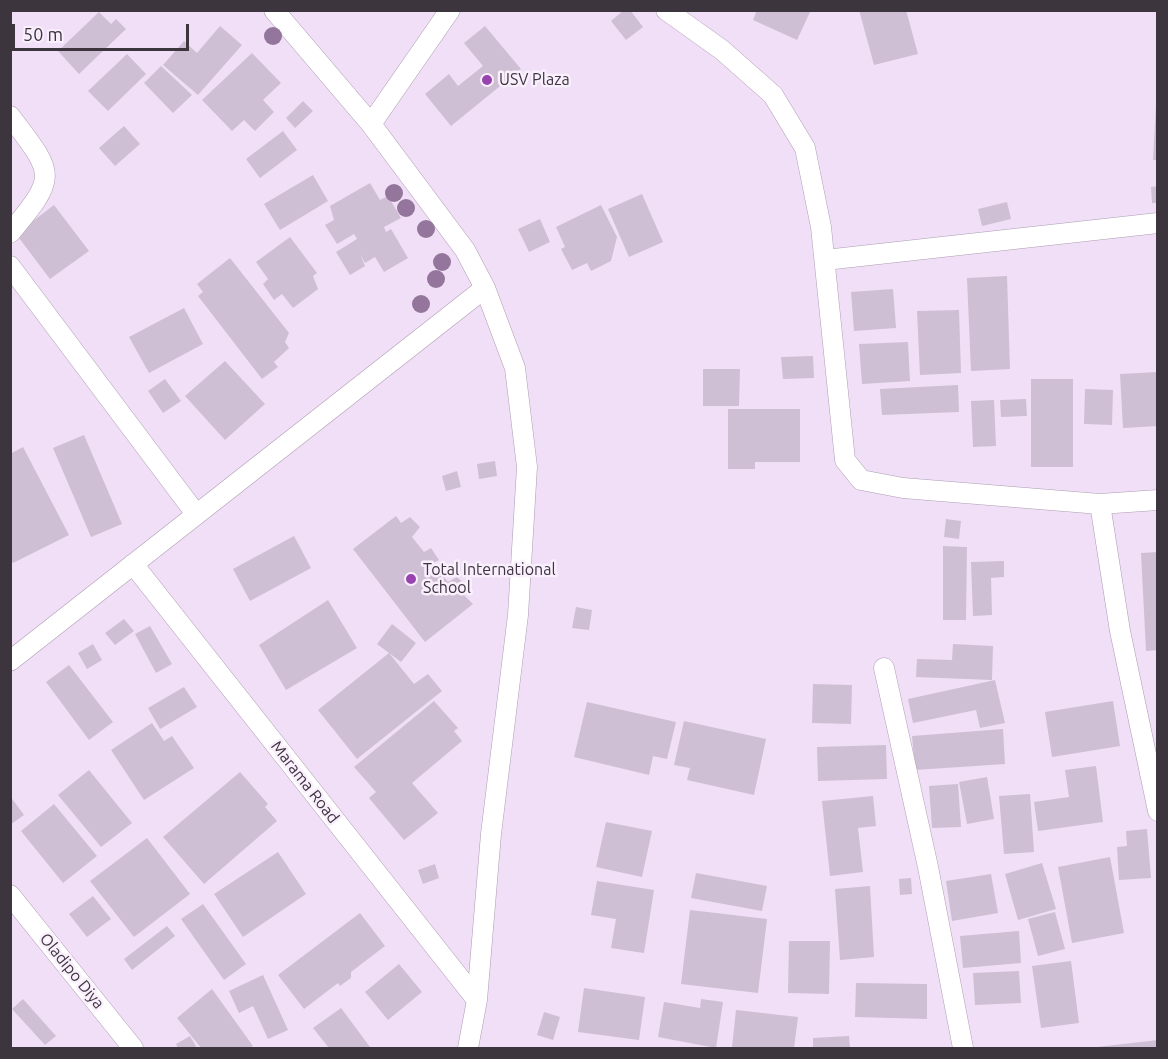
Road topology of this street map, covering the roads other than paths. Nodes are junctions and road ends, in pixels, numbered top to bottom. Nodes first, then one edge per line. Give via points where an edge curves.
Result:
1 (274, 10) edge
2 (450, 10) edge
3 (666, 10) edge
4 (10, 116) edge
5 (371, 124) junction
6 (1158, 223) edge
7 (10, 233) edge
8 (825, 260) junction
9 (10, 266) edge
10 (484, 288) junction
11 (1158, 500) edge
12 (1100, 504) junction
13 (196, 514) junction
14 (133, 564) junction
15 (10, 661) edge
16 (884, 668) dead end
17 (1158, 811) edge
18 (10, 895) edge
19 (477, 1000) junction
20 (133, 1048) edge
21 (468, 1048) edge
22 (963, 1048) edge

1 - 5 street
2 - 5 street
3 - 8 street via 722,50 773,95 805,148
4 - 7 street via 43,160 45,180 39,198
5 - 10 street via 465,250
6 - 8 street
8 - 12 street via 845,460 861,480 903,488
9 - 13 street
10 - 13 street
10 - 19 street via 515,368 527,467 518,615 491,834
11 - 12 street
12 - 17 street via 1120,631
13 - 14 street
14 - 15 street
14 - 19 street, Marama Road
16 - 22 street
18 - 20 street, Oladipo Diya
19 - 21 street

